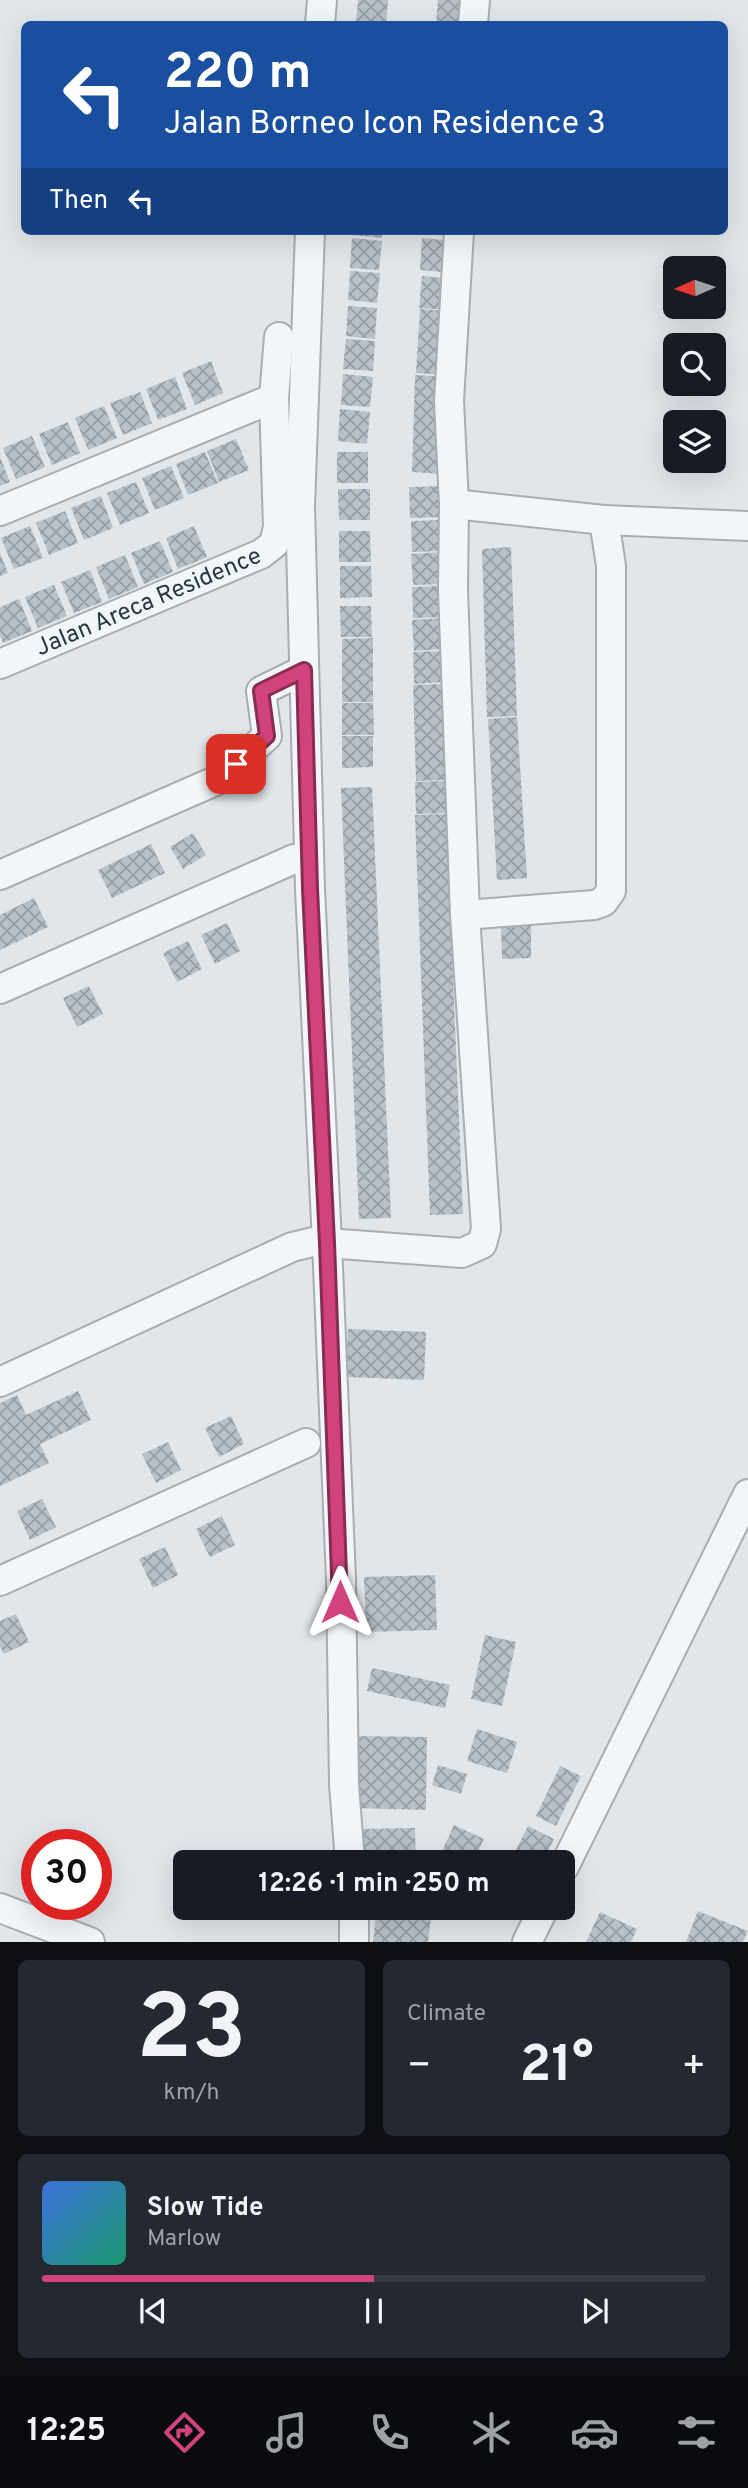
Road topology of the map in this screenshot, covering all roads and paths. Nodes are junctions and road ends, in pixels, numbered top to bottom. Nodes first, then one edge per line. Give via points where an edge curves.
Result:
1 (322, 0) edge
2 (475, 0) edge
3 (320, 21) edge
4 (473, 21) edge
5 (310, 235) edge
6 (459, 235) edge
7 (279, 337) dead end
8 (274, 398) junction
9 (454, 504) junction
10 (0, 511) edge
11 (604, 520) junction
12 (748, 526) edge
13 (0, 664) edge
14 (304, 670) junction
15 (295, 859) dead end
16 (0, 875) edge
17 (465, 915) junction
18 (0, 989) edge
19 (327, 1243) junction
20 (0, 1382) edge
21 (306, 1443) dead end
22 (748, 1494) edge
23 (0, 1581) edge
24 (349, 1850) edge
25 (572, 1850) edge
26 (0, 1908) edge
27 (354, 1920) edge
28 (538, 1920) edge
29 (90, 1942) edge
30 (354, 1942) edge
31 (527, 1942) edge

1 - 3 street
2 - 4 street
5 - 14 street via 300,506
6 - 9 street via 449,401
7 - 8 street, Jalan Areca Residence
8 - 10 street
8 - 13 street, Jalan Areca Residence via 278,527 270,549
9 - 11 street
9 - 17 street
11 - 12 street
11 - 17 street via 611,566 611,891 594,905
14 - 16 street via 261,691 267,736 220,779
14 - 19 street
15 - 18 street
17 - 19 street via 486,1229 482,1244 462,1253
19 - 20 street via 292,1247
19 - 24 street
21 - 23 street
22 - 25 street
26 - 29 street
27 - 30 street
28 - 31 street

